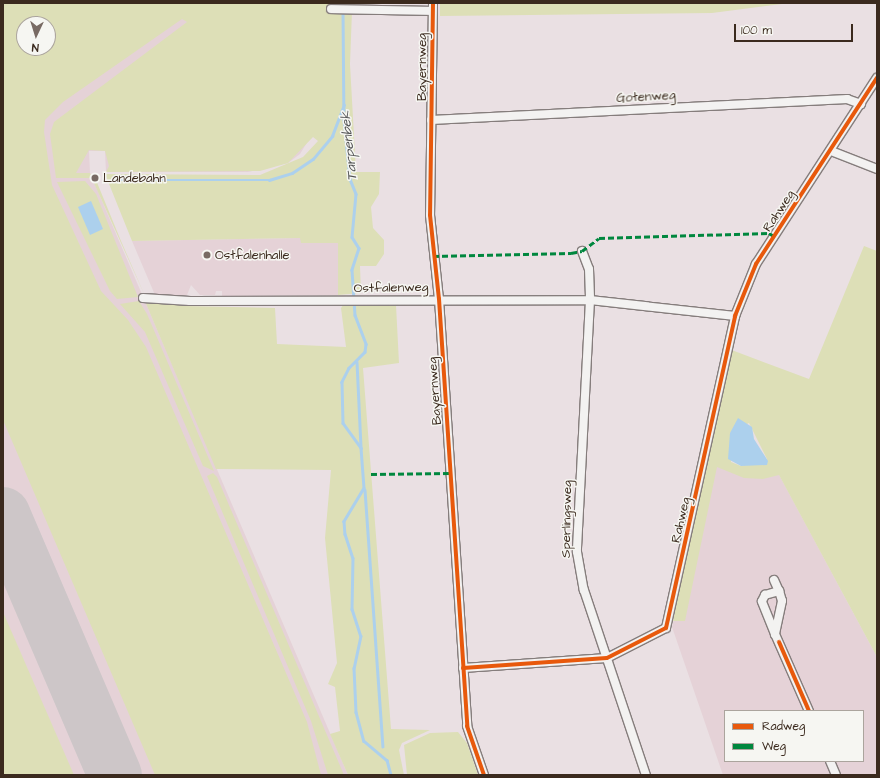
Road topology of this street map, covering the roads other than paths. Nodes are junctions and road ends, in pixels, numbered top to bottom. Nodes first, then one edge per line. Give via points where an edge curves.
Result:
1 (433, 7) edge
2 (334, 9) dead end
3 (877, 78) edge
4 (861, 104) junction
5 (432, 120) junction
6 (831, 151) junction
7 (877, 169) edge
8 (582, 251) dead end
9 (143, 298) dead end
10 (439, 299) junction
11 (590, 300) junction
12 (734, 316) junction
13 (774, 580) dead end
14 (779, 591) junction
15 (775, 634) junction
16 (607, 658) junction
17 (463, 668) junction
18 (808, 710) edge
19 (830, 762) edge
20 (484, 775) edge
21 (646, 775) edge
22 (836, 775) edge

1 - 2 street
1 - 5 street, Bayernweg
3 - 4 street, Rahweg
4 - 5 street, Gotenweg via 848,99
4 - 6 street, Rahweg
5 - 10 street, Bayernweg via 430,215
6 - 7 street
6 - 12 street, Rahweg via 756,264
8 - 11 street, Sperlingsweg via 589,269
9 - 10 street, Ostfalenweg via 349,301
10 - 11 street, Ostfalenweg
10 - 17 street, Bayernweg
11 - 12 street, Ostfalenweg
11 - 16 street, Sperlingsweg via 577,552 584,590
12 - 16 street, Rahweg via 668,626
13 - 14 street
14 - 15 street via 782,601
14 - 15 street via 765,595 762,601
15 - 18 street
16 - 17 street, Rahweg
16 - 21 street, Sperlingsweg
17 - 20 street, Bayernweg via 466,726
19 - 22 street

